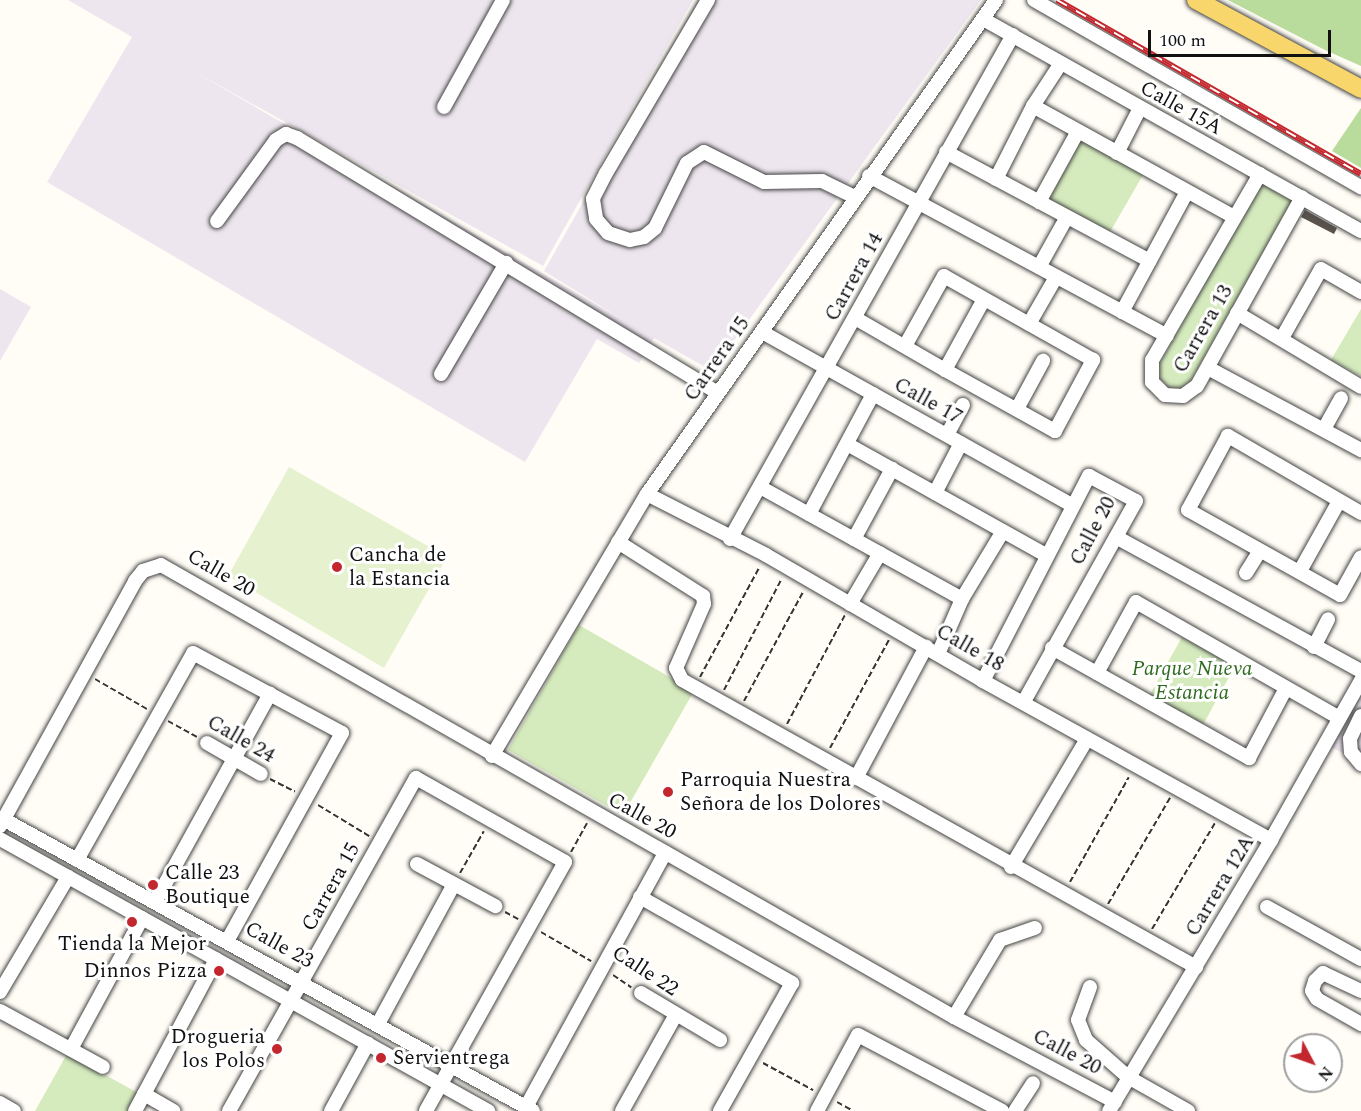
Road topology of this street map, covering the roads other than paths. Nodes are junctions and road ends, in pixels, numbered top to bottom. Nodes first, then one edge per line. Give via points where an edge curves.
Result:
1 (503, 0) edge
2 (708, 0) edge
3 (996, 0) edge
4 (1034, 0) edge
5 (1196, 0) edge
6 (983, 19) junction
7 (1013, 35) junction
8 (1061, 63) junction
9 (1361, 89) edge
10 (1033, 106) junction
11 (444, 107) dead end
12 (1139, 110) junction
13 (1078, 131) junction
14 (946, 153) junction
15 (1117, 153) junction
16 (1260, 174) junction
17 (869, 177) junction
18 (996, 179) junction
19 (1361, 187) edge
20 (1186, 192) junction
21 (855, 197) junction
22 (1302, 197) junction
23 (1039, 202) junction
24 (919, 203) junction
25 (1067, 217) junction
26 (1234, 217) junction
27 (217, 221) dead end
28 (1361, 231) edge
29 (1150, 261) junction
30 (506, 263) junction
31 (1039, 267) junction
32 (1056, 277) junction
33 (1361, 292) edge
34 (984, 299) junction
35 (1122, 312) junction
36 (1237, 313) junction
37 (855, 318) junction
38 (1029, 324) junction
39 (762, 332) junction
40 (1167, 336) junction
41 (1282, 338) junction
42 (905, 346) junction
43 (1043, 361) dead end
44 (826, 368) junction
45 (1208, 368) junction
46 (945, 370) junction
47 (441, 374) dead end
48 (1361, 387) edge
49 (718, 393) junction
50 (873, 394) junction
51 (1341, 398) dead end
52 (963, 405) dead end
53 (1017, 409) junction
54 (1324, 429) junction
55 (947, 435) junction
56 (961, 443) junction
57 (847, 444) junction
58 (1361, 450) edge
59 (892, 469) junction
60 (760, 487) junction
61 (935, 493) junction
62 (647, 494) junction
63 (1338, 502) junction
64 (1073, 506) junction
65 (1361, 513) edge
66 (809, 514) junction
67 (1003, 531) junction
68 (1116, 537) junction
69 (730, 539) junction
70 (854, 539) junction
71 (618, 542) junction
72 (1260, 550) junction
73 (880, 553) junction
74 (1046, 555) junction
75 (1361, 557) edge
76 (1300, 571) junction
77 (1246, 573) dead end
78 (962, 598) junction
79 (850, 604) junction
80 (1328, 618) dead end
81 (1314, 647) junction
82 (1052, 648) junction
83 (932, 651) junction
84 (1361, 671) edge
85 (1097, 673) junction
86 (1361, 680) edge
87 (983, 681) junction
88 (1286, 688) junction
89 (270, 694) junction
90 (1024, 701) junction
91 (1361, 716) edge
92 (1340, 718) junction
93 (1087, 739) junction
94 (207, 743) road end
95 (492, 756) junction
96 (233, 759) junction
97 (1361, 764) edge
98 (261, 774) road end
99 (856, 778) junction
100 (2, 822) edge
101 (0, 839) edge
102 (1271, 840) junction
103 (665, 853) junction
104 (77, 860) junction
105 (417, 864) dead end
106 (1011, 867) junction
107 (68, 877) junction
108 (454, 884) junction
109 (640, 897) junction
110 (155, 902) junction
111 (495, 906) road end
112 (1267, 907) dead end
113 (142, 918) junction
114 (1035, 928) dead end
115 (228, 941) junction
116 (216, 959) junction
117 (1361, 959) edge
118 (1196, 967) junction
119 (301, 981) junction
120 (1090, 987) dead end
121 (1361, 991) edge
122 (0, 992) edge
123 (641, 993) road end
124 (291, 1000) junction
125 (0, 1011) edge
126 (675, 1016) junction
127 (954, 1017) junction
128 (378, 1024) junction
129 (1361, 1024) edge
130 (720, 1040) dead end
131 (368, 1043) junction
132 (71, 1049) junction
133 (453, 1065) junction
134 (103, 1067) dead end
135 (1128, 1077) junction
136 (1034, 1083) dead end
137 (441, 1086) junction
138 (144, 1094) junction
139 (0, 1104) edge
140 (1112, 1106) edge
141 (530, 1109) edge
142 (14, 1111) edge
143 (135, 1111) edge
144 (173, 1111) edge
145 (230, 1111) edge
146 (331, 1111) edge
147 (426, 1111) edge
148 (488, 1111) edge
149 (622, 1111) edge
150 (720, 1111) edge
151 (817, 1111) edge
152 (1002, 1111) edge
153 (1015, 1111) edge
154 (1188, 1111) edge

1 - 11 street
2 - 21 street via 606,173 593,199 596,219 608,233 630,240 644,237 655,228 687,163 704,152 764,182 822,181
3 - 6 street, Carrera 15
4 - 19 street
5 - 9 main road
6 - 7 street, Calle 15A
6 - 17 street, Carrera 15
7 - 8 street, Calle 15A
7 - 14 street, Carrera 14
8 - 10 street
8 - 12 street, Calle 15A
10 - 13 street
10 - 18 street
12 - 15 street
12 - 16 street, Calle 15A
13 - 15 street
13 - 23 street
14 - 18 street
14 - 24 street, Carrera 14
15 - 20 street
16 - 22 street, Calle 15A
16 - 26 street, Carrera 13
17 - 21 street, Carrera 15
17 - 24 street
18 - 23 street
20 - 26 street
20 - 29 street
21 - 39 street, Carrera 15
22 - 28 street, Calle 15A
22 - 36 street, Carrera 13
23 - 25 street
24 - 31 street
24 - 37 street, Carrera 14
25 - 29 street
25 - 31 street
26 - 40 street, Carrera 13
27 - 30 street via 276,140 286,134
29 - 35 street
30 - 47 street
30 - 49 street
31 - 32 street
32 - 35 street
32 - 38 street
33 - 41 street via 1321,269
34 - 38 street
34 - 42 street via 944,276
34 - 46 street
35 - 40 street
36 - 41 street
36 - 45 street, Carrera 13
37 - 42 street
37 - 44 street, Carrera 14
38 - 53 street via 1093,360 1055,431
39 - 44 street, Calle 17
39 - 49 street, Carrera 15
40 - 45 street, Carrera 13 via 1150,366 1150,377 1159,391 1174,397 1187,394
41 - 48 street
42 - 46 street
43 - 53 street
44 - 50 street, Calle 17
44 - 60 street, Carrera 14
45 - 54 street
46 - 53 street
49 - 62 street, Carrera 15
50 - 55 street, Calle 17
50 - 57 street
51 - 54 street
52 - 55 street
54 - 58 street
55 - 56 street, Calle 17
56 - 61 street
56 - 64 street, Calle 17
57 - 59 street
57 - 66 street
59 - 61 street
59 - 70 street
60 - 66 street
60 - 69 street, Carrera 14
61 - 67 street
62 - 69 street, Calle 18
62 - 71 street, Carrera 15
63 - 65 street
63 - 72 street via 1228,436 1188,510
63 - 76 street
64 - 68 street, Calle 20 via 1089,476 1136,501
64 - 74 street, Calle 20
66 - 70 street
67 - 74 street
67 - 78 street
68 - 81 street
68 - 82 street, Calle 20
69 - 79 street, Calle 18 via 766,555
70 - 73 street
71 - 95 street, Carrera 15
71 - 99 street via 703,596 704,604 676,668 677,675
72 - 76 street
72 - 77 street
73 - 78 street
73 - 79 street
74 - 87 street, Calle 20
75 - 76 street via 1340,595
78 - 83 street
79 - 83 street, Calle 18
80 - 81 street
81 - 84 street
82 - 85 street
82 - 90 street, Calle 20
83 - 87 street, Calle 18
83 - 99 street
85 - 88 street via 1249,758
85 - 88 street via 1136,602
86 - 92 street, Carrera 12A
87 - 90 street, Calle 18
88 - 92 street
89 - 96 street
89 - 104 street via 193,652
89 - 115 street via 342,733
90 - 93 street, Calle 18
91 - 97 street via 1350,739 1351,752
92 - 102 street, Carrera 12A
93 - 102 street, Calle 18
93 - 106 street
94 - 96 street, Calle 24
95 - 100 street, Calle 20 via 173,569 152,566 135,581 82,671
95 - 103 street, Calle 20
96 - 98 street, Calle 24
96 - 110 street
99 - 106 street
100 - 104 street, Calle 23
101 - 107 street, Calle 23
102 - 118 street, Carrera 12A
103 - 109 street
103 - 127 street, Calle 20
104 - 110 street, Calle 23
105 - 108 street
106 - 118 street
107 - 113 street, Calle 23
107 - 122 street
108 - 111 street
108 - 128 street
109 - 141 street
109 - 150 street via 792,983
110 - 115 street, Calle 23
112 - 117 street
113 - 116 street, Calle 23
113 - 132 street
114 - 127 street via 1000,940
115 - 119 street, Calle 23
116 - 124 street, Calle 23
116 - 138 street
118 - 135 street, Carrera 12A
119 - 124 street, Carrera 15
119 - 128 street, Calle 23
119 - 133 street, Carrera 15 via 417,778 565,862
120 - 135 street via 1078,1020 1086,1040
121 - 129 street via 1323,973 1312,991 1317,999
123 - 126 street, Calle 22
124 - 131 street, Calle 23
124 - 145 street, Carrera 15
125 - 132 street
126 - 130 street, Calle 22
126 - 149 street
127 - 140 street, Calle 20
128 - 133 street, Calle 23
131 - 137 street, Calle 23
131 - 146 street
132 - 134 street
133 - 137 street
133 - 141 street, Calle 23
135 - 140 street, Carrera 12A
135 - 154 street
136 - 153 street
137 - 147 street
137 - 148 street, Calle 23
138 - 143 street
138 - 144 street
139 - 142 street
151 - 152 street via 858,1035

